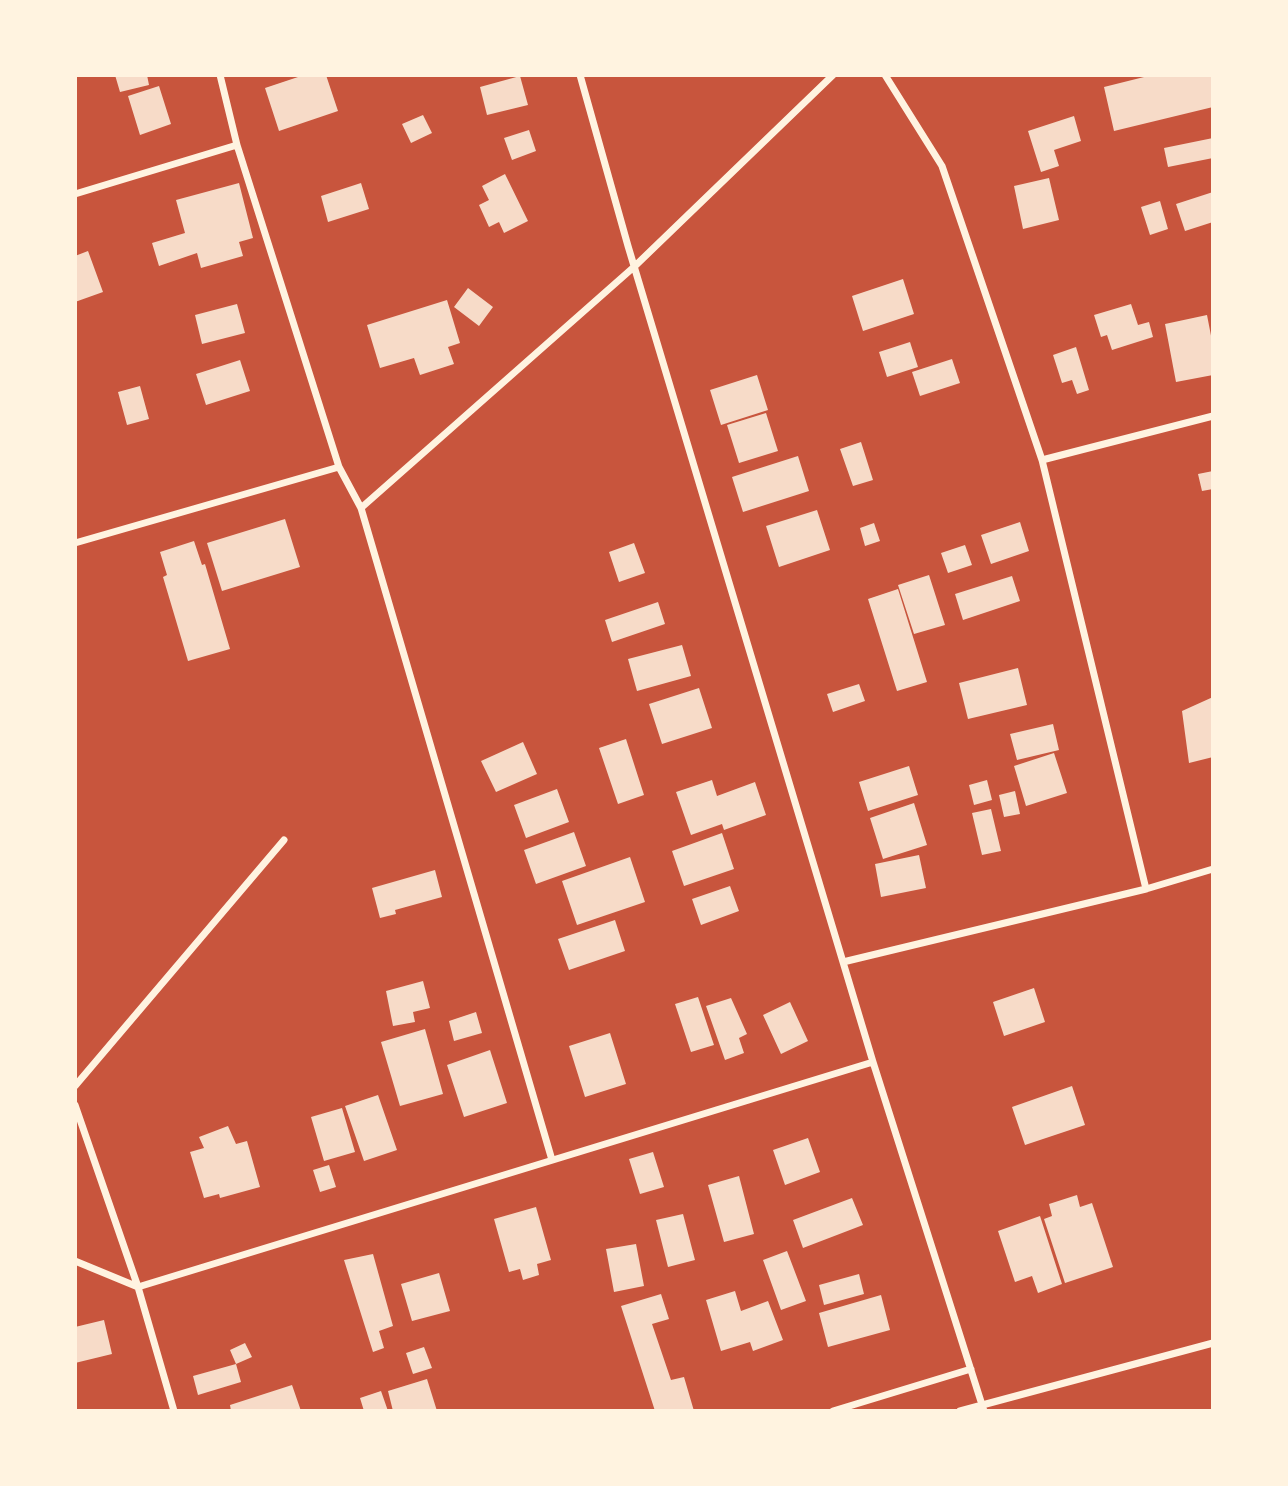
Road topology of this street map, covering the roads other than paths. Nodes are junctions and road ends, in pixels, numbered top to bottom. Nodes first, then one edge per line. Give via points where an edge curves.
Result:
1 (220, 75) edge
2 (580, 75) edge
3 (833, 75) edge
4 (885, 75) edge
5 (237, 145) junction
6 (75, 194) edge
7 (635, 266) junction
8 (1213, 416) edge
9 (1042, 460) junction
10 (339, 467) junction
11 (361, 508) junction
12 (75, 543) edge
13 (284, 840) dead end
14 (1213, 869) edge
15 (1146, 890) junction
16 (843, 962) junction
17 (873, 1062) junction
18 (75, 1086) edge
19 (75, 1105) edge
20 (552, 1160) junction
21 (75, 1261) edge
22 (138, 1287) junction
23 (1213, 1343) edge
24 (971, 1369) junction
25 (983, 1407) edge
26 (174, 1411) edge
27 (834, 1411) edge
28 (960, 1411) edge

1 - 5 street
2 - 7 street
3 - 7 street
4 - 9 street via 942,166
5 - 6 street
5 - 10 street
7 - 11 street
7 - 16 street
8 - 9 street
9 - 15 street
10 - 11 street
10 - 12 street
11 - 20 street
13 - 18 street
14 - 15 street
15 - 16 street
16 - 17 street
17 - 20 street
17 - 24 street
19 - 22 street
20 - 22 street
21 - 22 street
22 - 26 street
23 - 25 street
24 - 25 street
24 - 27 street
25 - 28 street

